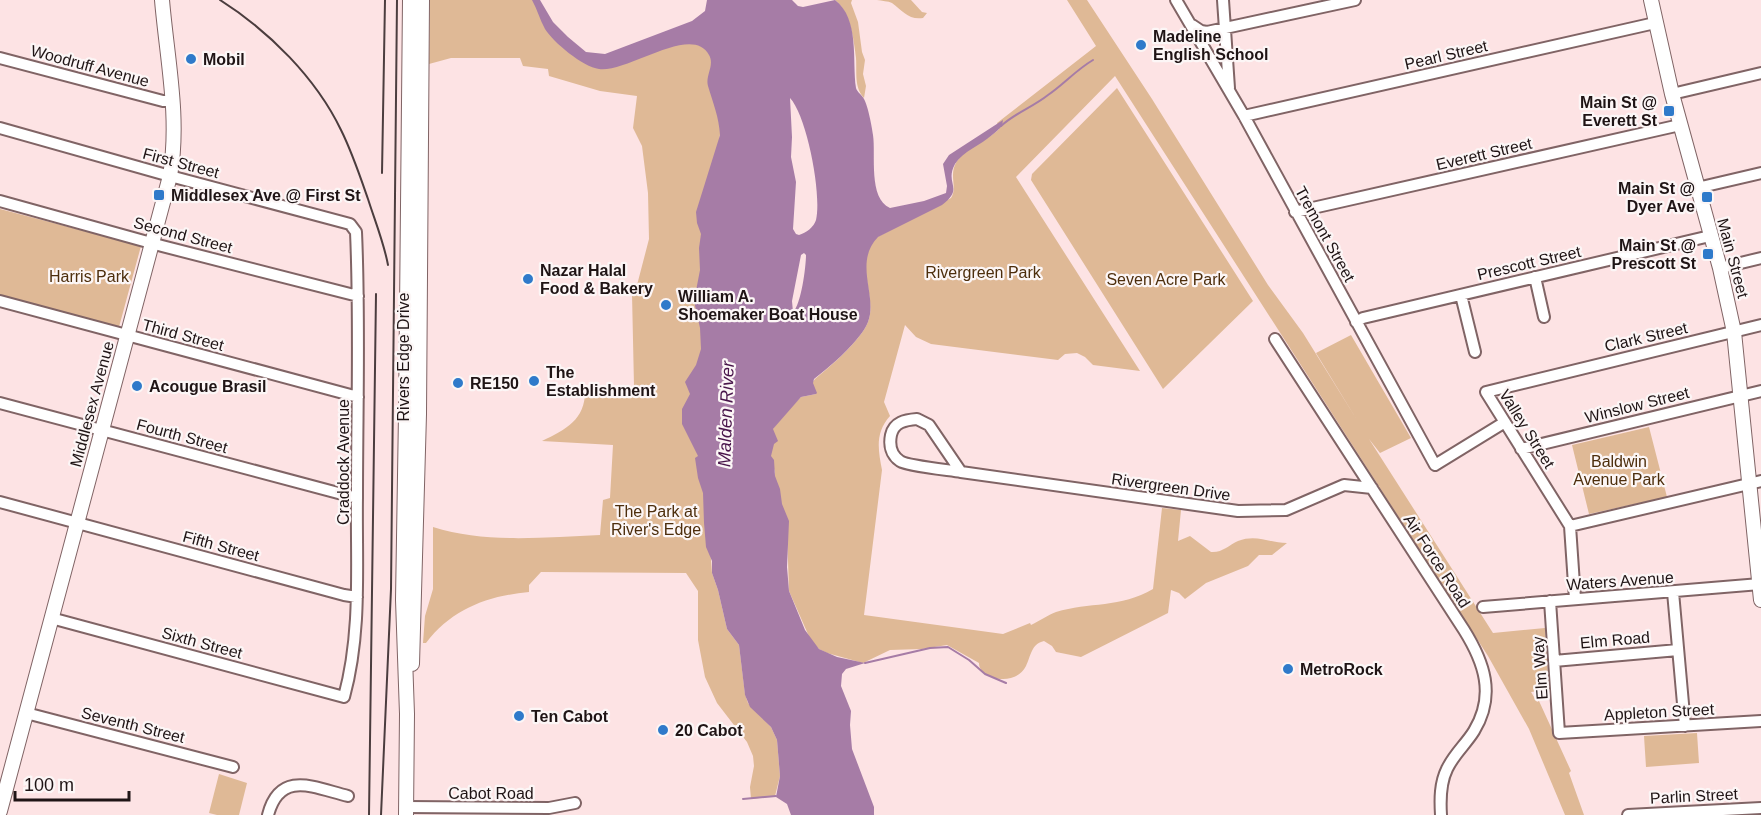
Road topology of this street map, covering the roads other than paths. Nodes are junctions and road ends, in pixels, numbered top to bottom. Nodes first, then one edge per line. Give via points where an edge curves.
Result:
1 (162, 0) edge
2 (410, 0) edge
3 (422, 0) edge
4 (1176, 0) edge
5 (1223, 0) edge
6 (1354, 0) edge
7 (1651, 0) edge
8 (1187, 18) junction
9 (1655, 23) junction
10 (1225, 28) junction
11 (0, 58) edge
12 (1761, 73) edge
13 (1231, 94) junction
14 (1672, 94) junction
15 (173, 101) junction
16 (1244, 116) junction
17 (1680, 125) junction
18 (0, 128) edge
19 (1761, 173) edge
20 (170, 176) junction
21 (1697, 188) junction
22 (0, 201) edge
23 (1296, 212) junction
24 (354, 228) joint
25 (1710, 236) junction
26 (152, 243) junction
27 (1761, 258) edge
28 (1720, 268) junction
29 (1536, 277) junction
30 (1461, 295) junction
31 (358, 296) junction
32 (0, 301) edge
33 (1544, 317) dead end
34 (1356, 322) junction
35 (1761, 325) edge
36 (1734, 332) junction
37 (128, 336) junction
38 (1275, 339) dead end
39 (1475, 352) dead end
40 (1537, 379) joint
41 (1761, 391) edge
42 (1741, 395) junction
43 (358, 397) junction
44 (0, 403) edge
45 (1504, 422) junction
46 (103, 430) junction
47 (1521, 449) junction
48 (961, 472) junction
49 (1756, 483) edge
50 (1372, 488) junction
51 (357, 498) junction
52 (0, 502) edge
53 (77, 523) junction
54 (1570, 526) junction
55 (1759, 565) edge
56 (1760, 584) edge
57 (1673, 592) junction
58 (357, 597) junction
59 (1575, 599) junction
60 (1761, 600) edge
61 (1550, 601) junction
62 (1484, 607) dead end
63 (51, 618) junction
64 (1678, 650) junction
65 (1554, 661) junction
66 (344, 697) joint
67 (26, 713) junction
68 (407, 714) junction
69 (1761, 721) edge
70 (1685, 726) junction
71 (1559, 733) joint
72 (233, 766) dead end
73 (348, 796) dead end
74 (575, 803) dead end
75 (1761, 808) edge
76 (0, 811) edge
77 (406, 811) edge
78 (268, 815) edge
79 (1441, 815) edge
80 (1628, 815) edge

1 - 15 main road, Middlesex Avenue
2 - 68 main road, Rivers Edge Drive via 403,600
3 - 68 main road, Rivers Edge Drive via 419,422
4 - 8 street, Tremont Street
5 - 10 street
6 - 10 street
7 - 9 main road, Main Street
8 - 10 street via 1204,32
8 - 13 street, Tremont Street
9 - 14 main road, Main Street
9 - 16 street, Pearl Street
10 - 13 street
11 - 15 street, Woodruff Avenue
12 - 14 street
13 - 16 street, Tremont Street
14 - 17 main road, Main Street
15 - 20 main road, Middlesex Avenue
16 - 23 street, Tremont Street
17 - 21 main road, Main Street
17 - 23 street, Everett Street
18 - 20 street, First Street
19 - 21 street
20 - 24 street, First Street
20 - 26 main road, Middlesex Avenue
21 - 25 main road, Main Street
22 - 26 street, Second Street
23 - 34 street, Tremont Street
24 - 31 street, Craddock Avenue
25 - 28 main road, Main Street
25 - 29 street, Prescott Street
26 - 31 street, Second Street
26 - 37 main road, Middlesex Avenue
27 - 28 street
28 - 36 main road, Main Street
29 - 30 street, Prescott Street
29 - 33 street
30 - 34 street, Prescott Street
30 - 39 street
31 - 43 street, Craddock Avenue
32 - 37 street, Third Street
34 - 45 street, Tremont Street via 1435,465
35 - 36 street, Clark Street
36 - 40 street, Clark Street
36 - 42 main road, Main Street
37 - 43 street, Third Street
37 - 46 main road, Middlesex Avenue
38 - 50 street, Air Force Road
40 - 45 street, Valley Street via 1486,392
41 - 42 street, Winslow Street
42 - 47 street, Winslow Street
42 - 49 main road, Main Street
43 - 51 street, Craddock Avenue
44 - 46 street, Fourth Street
45 - 47 street, Valley Street
46 - 51 street, Fourth Street
46 - 53 main road, Middlesex Avenue
47 - 54 street, Valley Street
48 - 48 street, Rivergreen Drive via 929,425 916,419 902,421 892,429 890,448 901,462
48 - 50 street, Rivergreen Drive via 1238,511 1286,510 1344,485
49 - 54 street
49 - 55 main road, Main Street
50 - 79 street, Air Force Road via 1475,648 1484,674 1482,713 1447,769 1441,789
51 - 58 street, Craddock Avenue
52 - 53 street, Fifth Street
53 - 58 street, Fifth Street
53 - 63 main road, Middlesex Avenue
54 - 59 street, Valley Street
55 - 56 main road, Main Street
56 - 57 street, Waters Avenue
56 - 60 main road, Main Street
57 - 59 street, Waters Avenue
57 - 64 street
58 - 66 street, Craddock Avenue via 353,656
59 - 61 street, Waters Avenue
61 - 62 street, Waters Avenue
61 - 65 street, Elm Way
63 - 66 street, Sixth Street
63 - 67 main road, Middlesex Avenue
64 - 65 street, Elm Road
64 - 70 street
65 - 71 street, Elm Way
67 - 72 street, Seventh Street
67 - 76 main road, Middlesex Avenue
68 - 77 main road, Rivers Edge Drive
69 - 70 street, Appleton Street
70 - 71 street, Appleton Street
73 - 78 street via 291,786 275,796
74 - 77 street, Cabot Road via 549,808
75 - 80 street, Parlin Street

